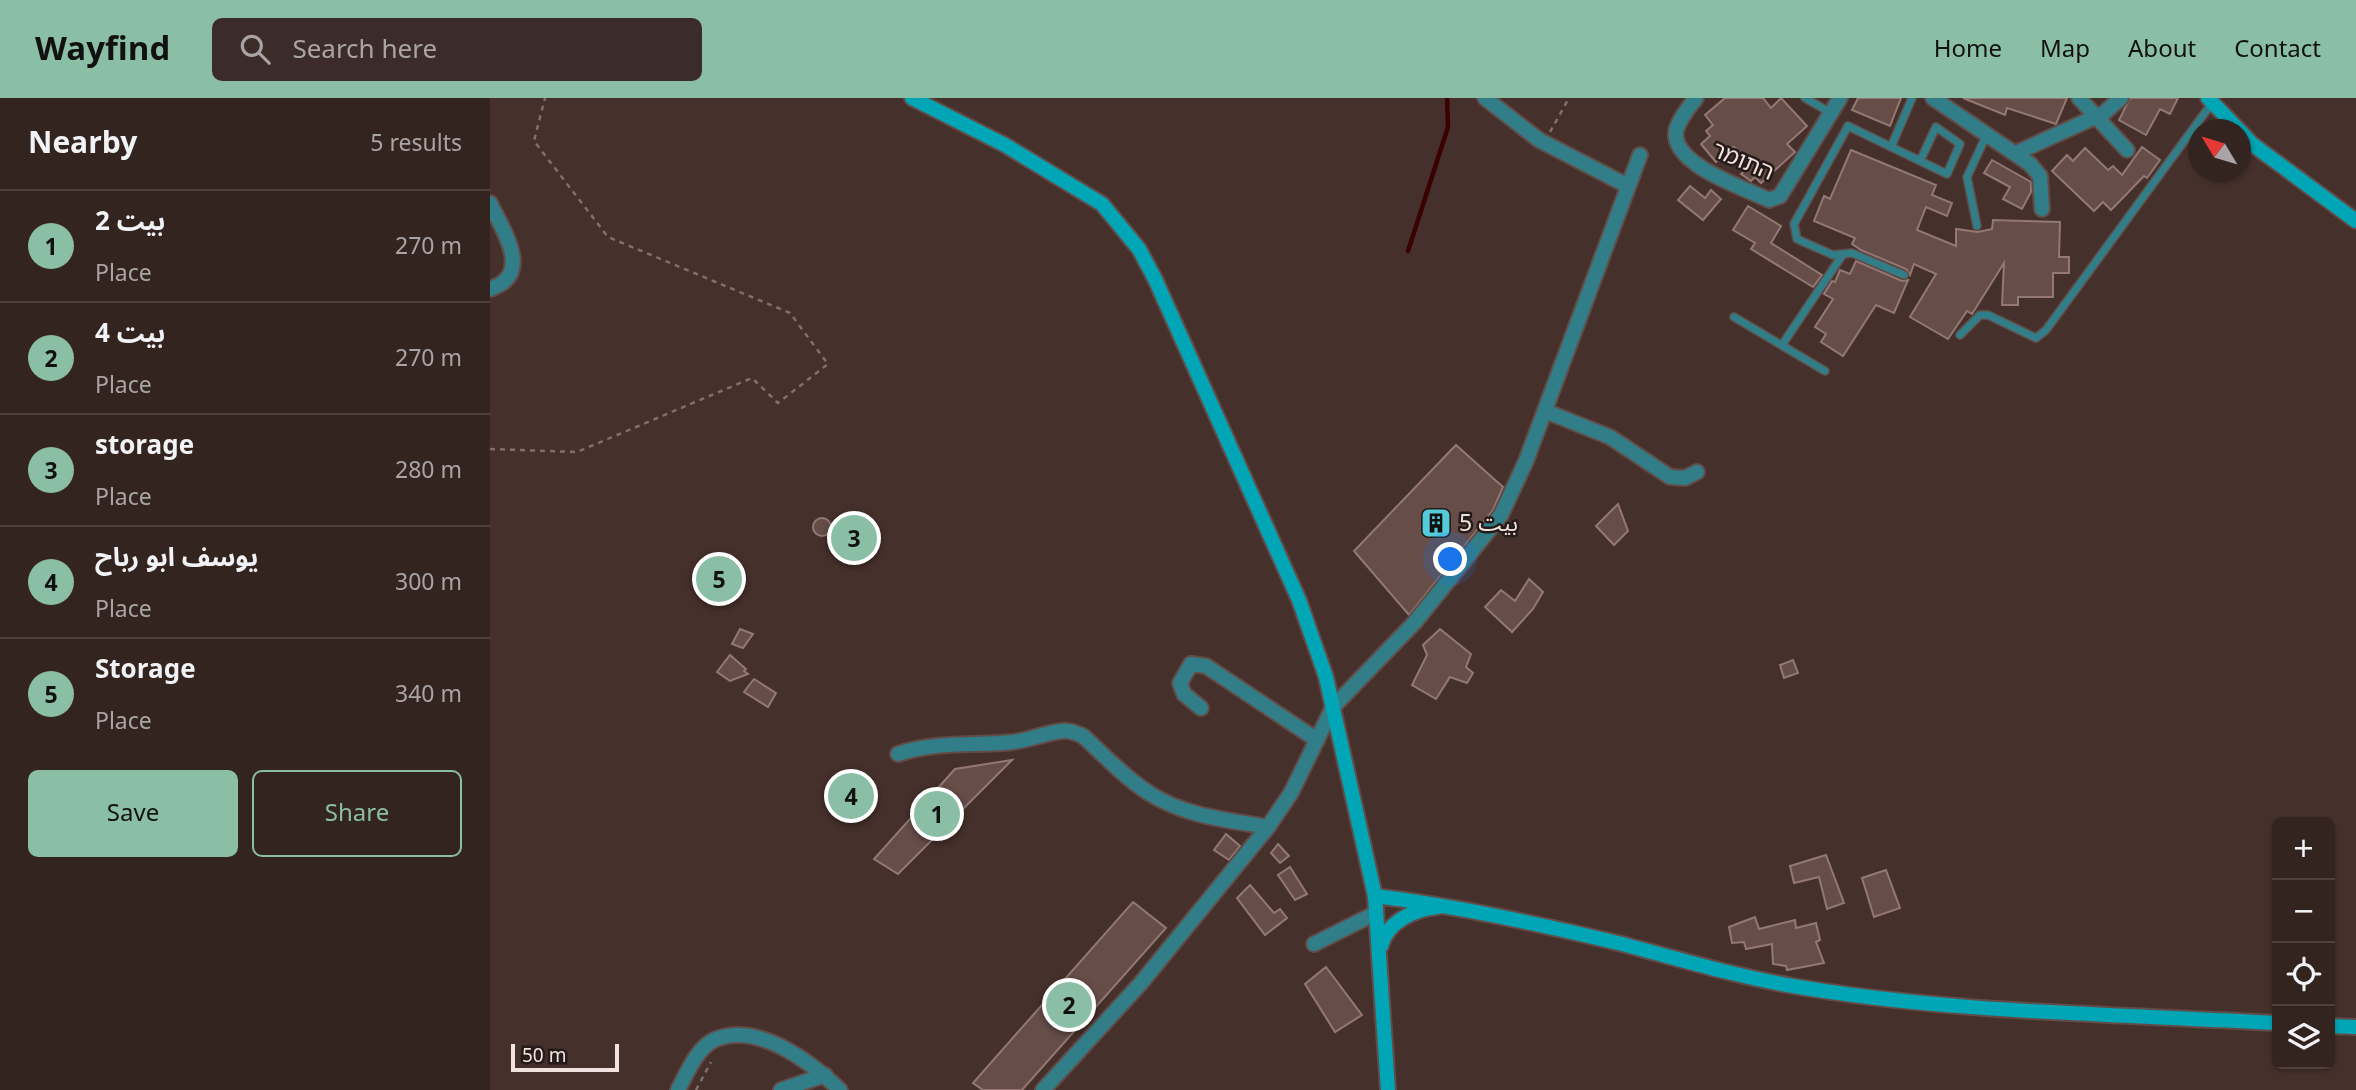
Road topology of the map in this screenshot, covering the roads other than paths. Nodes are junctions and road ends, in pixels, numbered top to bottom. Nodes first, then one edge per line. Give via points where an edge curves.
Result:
1 (912, 98) edge
2 (1485, 98) edge
3 (1696, 98) edge
4 (1840, 98) edge
5 (1913, 98) edge
6 (1933, 98) edge
7 (2079, 98) edge
8 (2121, 98) edge
9 (1805, 99) edge
10 (2210, 100) edge
11 (1831, 114) junction
12 (2095, 115) junction
13 (2229, 119) edge
14 (1987, 134) junction
15 (2251, 143) edge
16 (1891, 147) junction
17 (2127, 150) dead end
18 (2016, 153) junction
19 (1640, 155) dead end
20 (1920, 161) junction
21 (1628, 186) junction
22 (490, 203) edge
23 (2042, 209) dead end
24 (2356, 221) edge
25 (1977, 226) dead end
26 (1843, 254) junction
27 (1904, 275) dead end
28 (490, 289) edge
29 (1734, 317) dead end
30 (1960, 335) dead end
31 (1782, 345) junction
32 (1825, 371) dead end
33 (1545, 411) junction
34 (1697, 472) dead end
35 (1334, 707) junction
36 (1201, 708) dead end
37 (1317, 740) junction
38 (898, 754) dead end
39 (1268, 827) junction
40 (1375, 896) junction
41 (1451, 906) junction
42 (1376, 913) junction
43 (1314, 944) dead end
44 (1380, 951) junction
45 (2272, 1023) edge
46 (2335, 1026) edge
47 (2356, 1027) edge
48 (825, 1075) junction
49 (678, 1090) edge
50 (781, 1090) edge
51 (840, 1090) edge
52 (1043, 1090) edge
53 (1388, 1090) edge

1 - 35 street via 1005,145 1102,204 1139,250 1299,600
2 - 21 street via 1544,143
3 - 11 street, התומר via 1676,132 1678,147 1692,163 1769,200 1780,196
4 - 11 street, התומר
5 - 16 lane
6 - 14 street
7 - 12 street
8 - 12 street
9 - 11 lane
10 - 13 street
10 - 30 lane via 2046,330 2036,338 1980,315
12 - 17 street
12 - 18 street
14 - 18 street
14 - 25 lane via 1967,177
15 - 24 street
16 - 20 lane
16 - 26 lane via 1847,126 1794,224 1797,239 1833,256
18 - 23 street via 2040,176
19 - 21 street
20 - 20 lane via 1947,174 1960,144 1936,127
21 - 33 street
22 - 28 street via 514,255 508,278
26 - 27 lane via 1852,253
26 - 31 lane
29 - 31 lane
31 - 32 lane
33 - 34 street via 1610,437 1670,477 1685,478
33 - 35 street via 1501,515 1415,622
35 - 37 street
35 - 40 street
36 - 37 street via 1184,694 1180,683 1191,664 1206,666
37 - 39 street
38 - 39 street via 922,746 972,746 1074,732 1148,793 1208,817
39 - 52 street via 1141,983
40 - 41 street
40 - 42 street
41 - 44 street via 1429,908 1393,924 1383,936
41 - 45 street via 1803,988 1981,1006
42 - 43 street
42 - 44 street
44 - 53 street
46 - 47 street
48 - 49 street via 801,1056 774,1044 733,1036 715,1039 701,1050
48 - 50 street
48 - 51 street

